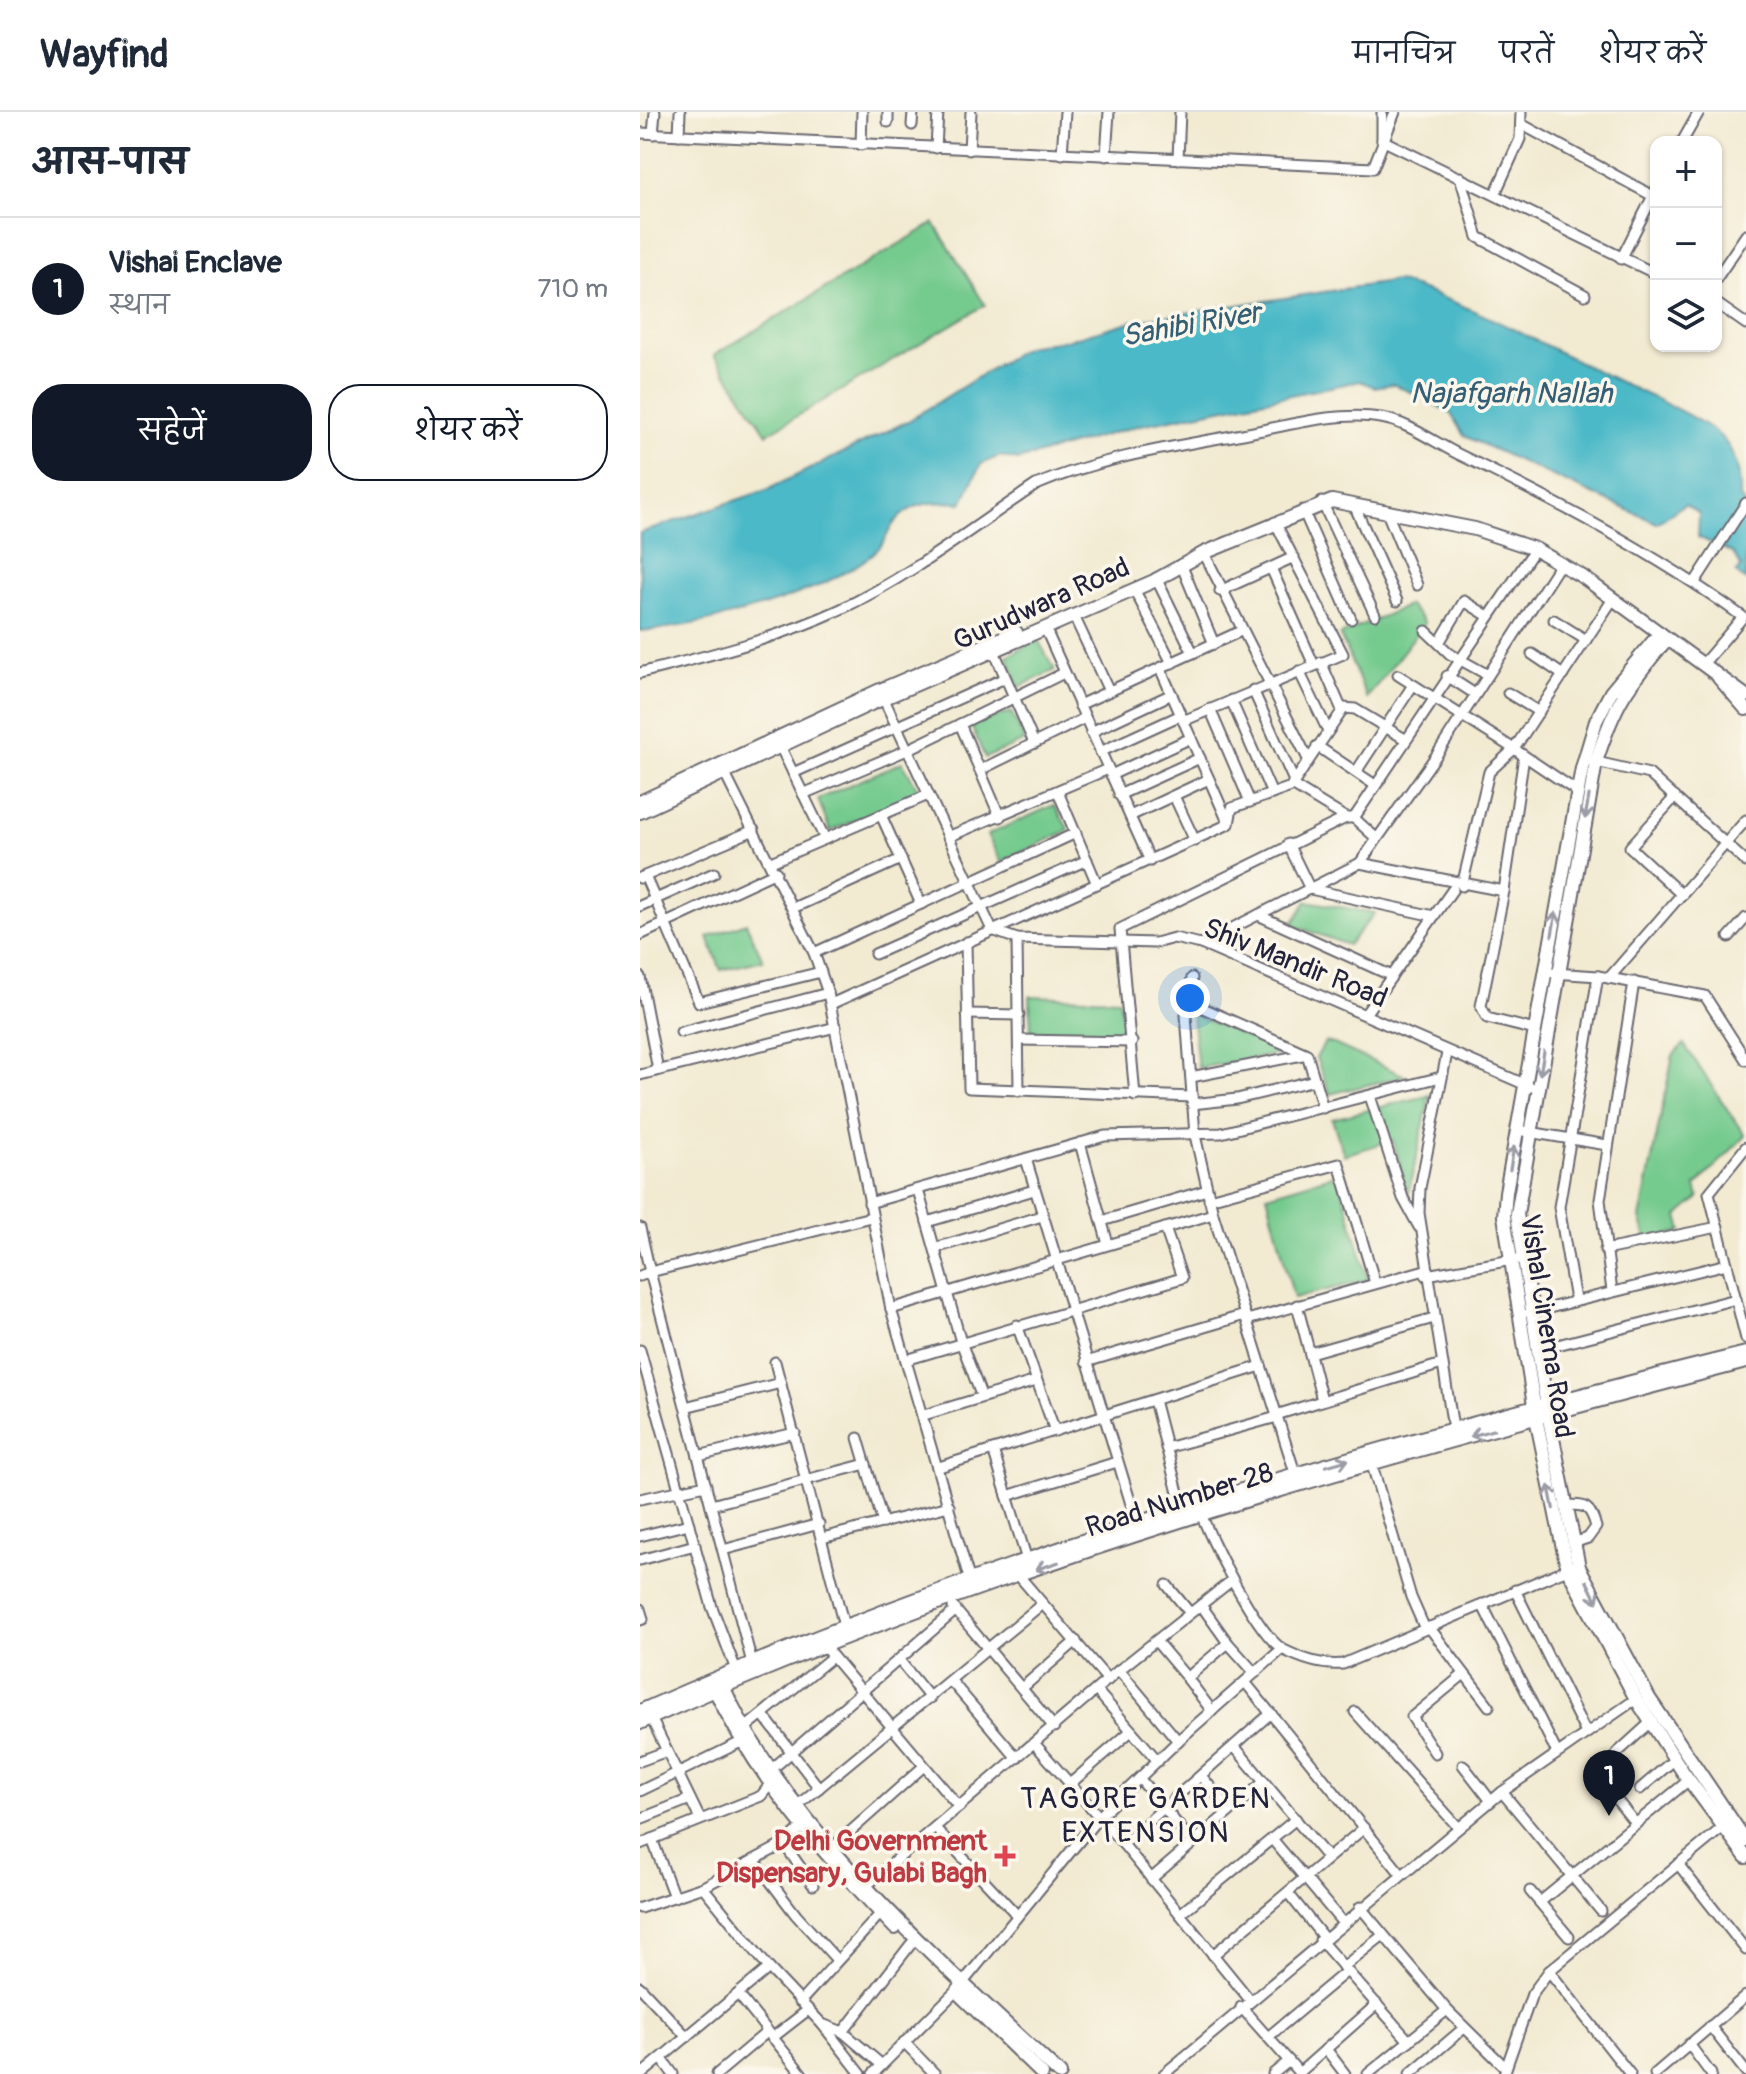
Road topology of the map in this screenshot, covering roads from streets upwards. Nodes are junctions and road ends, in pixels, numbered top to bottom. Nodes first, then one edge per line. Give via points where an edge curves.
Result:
1 (655, 112) edge
2 (680, 112) edge
3 (862, 112) edge
4 (913, 112) edge
5 (938, 112) edge
6 (971, 112) edge
7 (1065, 112) edge
8 (1109, 112) edge
9 (1180, 112) edge
10 (1382, 112) edge
11 (1395, 112) edge
12 (1521, 112) edge
13 (1699, 112) edge
14 (1521, 124) junction
15 (912, 125) dead end
16 (640, 133) edge
17 (653, 134) junction
18 (679, 135) junction
19 (1685, 136) edge
20 (1382, 140) junction
21 (861, 145) junction
22 (936, 148) junction
23 (969, 150) junction
24 (1062, 154) junction
25 (1106, 156) junction
26 (1178, 159) junction
27 (1460, 177) junction
28 (1650, 191) edge
29 (1495, 194) junction
30 (1650, 201) edge
31 (1746, 235) edge
32 (1621, 259) junction
33 (1722, 270) edge
34 (1650, 271) edge
35 (1585, 295) dead end
36 (1722, 307) edge
37 (1746, 324) edge
38 (1322, 502) junction
39 (1746, 503) edge
40 (1354, 505) junction
41 (1303, 510) junction
42 (1386, 510) junction
43 (1275, 522) junction
44 (1535, 549) junction
45 (1204, 553) junction
46 (1294, 557) junction
47 (1181, 564) junction
48 (1560, 564) junction
49 (1271, 568) junction
50 (1158, 576) junction
51 (1695, 582) junction
52 (1417, 585) dead end
53 (1134, 589) junction
54 (1220, 591) junction
55 (1613, 599) junction
56 (1397, 601) dead end
57 (1375, 615) dead end
58 (1074, 616) junction
59 (1488, 616) junction
60 (1744, 618) edge
61 (1351, 619) dead end
62 (1554, 620) dead end
63 (1045, 628) junction
64 (1241, 631) junction
65 (1426, 631) dead end
66 (1663, 636) junction
67 (1586, 640) junction
68 (1439, 643) junction
69 (1214, 644) junction
70 (994, 651) junction
71 (1193, 653) junction
72 (1532, 654) dead end
73 (1460, 657) junction
74 (1172, 663) junction
75 (1317, 664) junction
76 (1703, 664) junction
77 (1160, 668) junction
78 (1299, 671) junction
79 (640, 673) edge
80 (1064, 673) junction
81 (1398, 675) dead end
82 (1488, 675) junction
83 (1563, 675) junction
84 (1717, 675) junction
85 (1447, 676) junction
86 (1005, 678) junction
87 (1268, 685) junction
88 (1413, 685) junction
89 (1253, 690) junction
90 (1109, 691) junction
91 (1508, 693) dead end
92 (882, 694) junction
93 (1172, 694) junction
94 (1475, 694) junction
95 (1746, 696) edge
96 (1014, 697) junction
97 (1432, 698) junction
98 (1231, 700) junction
99 (1079, 705) junction
100 (1210, 709) junction
101 (1746, 709) edge
102 (1342, 710) junction
103 (1539, 712) junction
104 (1461, 716) junction
105 (1085, 718) junction
106 (1182, 718) junction
107 (960, 724) junction
108 (1383, 727) junction
109 (896, 728) junction
110 (1327, 729) junction
111 (1091, 732) junction
112 (1191, 738) junction
113 (1405, 739) junction
114 (1034, 743) junction
115 (780, 746) junction
116 (1317, 746) junction
117 (1514, 749) junction
118 (907, 750) junction
119 (1100, 752) junction
120 (1524, 756) junction
121 (1200, 758) junction
122 (1308, 759) junction
123 (1590, 761) junction
124 (722, 768) junction
125 (980, 770) junction
126 (1109, 772) junction
127 (1356, 772) junction
128 (793, 773) junction
129 (1209, 779) junction
130 (1293, 783) junction
131 (1375, 785) junction
132 (1058, 792) junction
133 (1578, 792) junction
134 (803, 794) junction
135 (1272, 794) junction
136 (928, 795) junction
137 (1119, 795) junction
138 (1174, 796) junction
139 (1675, 797) junction
140 (640, 802) edge
141 (1250, 802) junction
142 (640, 812) edge
143 (881, 815) junction
144 (1130, 816) junction
145 (1000, 817) junction
146 (1350, 818) junction
147 (1746, 820) edge
148 (1229, 824) junction
149 (754, 830) junction
150 (1076, 833) junction
151 (948, 837) junction
152 (1376, 838) junction
153 (825, 839) junction
154 (1195, 841) junction
155 (1288, 844) junction
156 (1726, 844) junction
157 (901, 859) junction
158 (1087, 860) junction
159 (1150, 861) junction
160 (1746, 862) edge
161 (1360, 863) junction
162 (773, 867) junction
163 (714, 873) dead end
164 (642, 877) edge
165 (969, 882) junction
166 (1097, 884) junction
167 (1457, 887) junction
168 (1310, 889) junction
169 (1504, 891) junction
170 (1682, 895) junction
171 (655, 899) junction
172 (921, 904) junction
173 (640, 906) edge
174 (981, 907) junction
175 (793, 908) junction
176 (1258, 915) junction
177 (1434, 916) junction
178 (1746, 918) edge
179 (665, 923) junction
180 (992, 930) junction
181 (640, 935) edge
182 (1729, 937) dead end
183 (1017, 939) junction
184 (1121, 941) junction
185 (966, 942) junction
186 (1201, 944) junction
187 (814, 953) junction
188 (875, 954) dead end
189 (821, 972) junction
190 (1551, 973) junction
191 (1392, 976) junction
192 (1598, 976) junction
193 (640, 977) edge
194 (1192, 978) dead end
195 (1609, 978) junction
196 (1634, 982) junction
197 (828, 993) junction
198 (1187, 1001) junction
199 (831, 1004) junction
200 (1366, 1013) junction
201 (967, 1014) junction
202 (1019, 1015) junction
203 (836, 1027) junction
204 (1535, 1030) junction
205 (681, 1032) dead end
206 (1019, 1040) junction
207 (1132, 1042) junction
208 (1447, 1053) junction
209 (1307, 1054) junction
210 (1746, 1060) edge
211 (658, 1070) junction
212 (640, 1075) edge
213 (1191, 1077) junction
214 (1441, 1077) junction
215 (1315, 1080) junction
216 (1531, 1086) junction
217 (1019, 1091) junction
218 (1135, 1096) junction
219 (1370, 1096) junction
220 (1192, 1101) junction
221 (1323, 1108) junction
222 (1523, 1132) junction
223 (1195, 1135) junction
224 (1572, 1139) junction
225 (1080, 1143) junction
226 (1607, 1145) junction
227 (1746, 1147) edge
228 (1026, 1159) junction
229 (918, 1190) junction
230 (1034, 1190) junction
231 (1208, 1194) junction
232 (869, 1203) junction
233 (1213, 1214) junction
234 (1042, 1216) junction
235 (871, 1217) junction
236 (1102, 1221) junction
237 (927, 1222) junction
238 (1718, 1227) junction
239 (640, 1228) edge
240 (1165, 1228) junction
241 (1421, 1229) junction
242 (1108, 1244) junction
243 (935, 1248) junction
244 (1605, 1250) junction
245 (1055, 1258) junction
246 (1517, 1259) junction
247 (1727, 1264) junction
248 (1426, 1273) junction
249 (645, 1274) edge
250 (1375, 1283) junction
251 (1612, 1291) junction
252 (946, 1292) junction
253 (1736, 1299) junction
254 (1575, 1300) junction
255 (1297, 1305) junction
256 (891, 1309) junction
257 (1070, 1309) junction
258 (1526, 1313) junction
259 (1246, 1317) junction
260 (1434, 1318) junction
261 (1017, 1325) junction
262 (1746, 1339) edge
263 (961, 1342) junction
264 (640, 1350) edge
265 (1538, 1350) junction
266 (1310, 1353) junction
267 (1746, 1353) edge
268 (906, 1360) junction
269 (775, 1362) dead end
270 (1086, 1362) junction
271 (1746, 1362) edge
272 (1442, 1364) junction
273 (1261, 1366) junction
274 (1036, 1381) junction
275 (781, 1383) junction
276 (652, 1391) junction
277 (640, 1394) edge
278 (981, 1395) junction
279 (1154, 1400) junction
280 (1322, 1400) junction
281 (685, 1407) junction
282 (1541, 1410) junction
283 (924, 1415) junction
284 (1276, 1416) junction
285 (1102, 1417) junction
286 (1453, 1428) junction
287 (1055, 1431) junction
288 (795, 1433) junction
289 (858, 1438) dead end
290 (1166, 1448) junction
291 (993, 1450) junction
292 (698, 1456) junction
293 (1117, 1462) junction
294 (866, 1464) junction
295 (1372, 1465) junction
296 (939, 1467) junction
297 (807, 1479) junction
298 (1297, 1481) junction
299 (706, 1485) junction
300 (679, 1489) junction
301 (1007, 1496) junction
302 (640, 1499) edge
303 (711, 1505) junction
304 (949, 1506) junction
305 (1565, 1506) junction
306 (1182, 1508) junction
307 (1199, 1510) junction
308 (1136, 1522) junction
309 (883, 1523) junction
310 (689, 1524) junction
311 (819, 1524) junction
312 (1141, 1535) junction
313 (640, 1536) edge
314 (822, 1538) junction
315 (1573, 1543) junction
316 (695, 1545) junction
317 (723, 1550) junction
318 (640, 1560) edge
319 (1027, 1560) junction
320 (1573, 1567) junction
321 (1019, 1576) junction
322 (1231, 1581) junction
323 (1167, 1585) dead end
324 (971, 1586) junction
325 (1515, 1590) junction
326 (945, 1601) junction
327 (1042, 1604) junction
328 (1482, 1604) junction
329 (1201, 1605) junction
330 (640, 1609) edge
331 (956, 1610) junction
332 (1190, 1613) junction
333 (640, 1620) edge
334 (844, 1626) junction
335 (1427, 1628) junction
336 (1076, 1641) junction
337 (1156, 1641) junction
338 (1228, 1643) junction
339 (823, 1645) junction
340 (989, 1649) junction
341 (1282, 1649) junction
342 (832, 1657) junction
343 (899, 1660) junction
344 (752, 1663) junction
345 (736, 1670) junction
346 (1119, 1670) junction
347 (1255, 1673) junction
348 (1464, 1674) junction
349 (1187, 1678) junction
350 (1108, 1680) junction
351 (951, 1681) junction
352 (1245, 1682) junction
353 (716, 1683) junction
354 (1022, 1688) junction
355 (1096, 1690) junction
356 (861, 1693) junction
357 (930, 1698) junction
358 (1636, 1699) junction
359 (1489, 1706) dead end
360 (1212, 1711) junction
361 (1355, 1712) dead end
362 (1271, 1713) junction
363 (763, 1715) junction
364 (644, 1717) edge
365 (1651, 1722) junction
366 (1054, 1727) junction
367 (892, 1730) junction
368 (1131, 1731) junction
369 (1586, 1733) junction
370 (742, 1736) junction
371 (1178, 1741) junction
372 (1034, 1743) junction
373 (1234, 1746) junction
374 (667, 1751) junction
375 (791, 1753) junction
376 (1435, 1753) dead end
377 (1557, 1753) junction
378 (1617, 1753) dead end
379 (1017, 1758) junction
380 (1675, 1759) junction
381 (640, 1761) edge
382 (1158, 1761) junction
383 (1463, 1765) dead end
384 (924, 1766) junction
385 (772, 1769) junction
386 (1688, 1773) junction
387 (678, 1775) junction
388 (1201, 1776) junction
389 (1599, 1778) dead end
390 (1140, 1779) junction
391 (1264, 1782) junction
392 (1070, 1784) junction
393 (769, 1786) junction
394 (819, 1788) junction
395 (1640, 1789) dead end
396 (640, 1791) edge
397 (1502, 1792) junction
398 (690, 1799) junction
399 (1491, 1801) junction
400 (798, 1805) junction
401 (959, 1807) junction
402 (1163, 1808) junction
403 (1230, 1810) junction
404 (699, 1817) junction
405 (1099, 1817) junction
406 (640, 1819) edge
407 (1296, 1819) junction
408 (1636, 1824) junction
409 (1726, 1825) junction
410 (802, 1827) junction
411 (1458, 1827) junction
412 (935, 1828) junction
413 (1364, 1828) junction
414 (652, 1839) junction
415 (1272, 1839) junction
416 (1746, 1841) edge
417 (1193, 1843) junction
418 (640, 1844) edge
419 (784, 1844) junction
420 (1123, 1844) junction
421 (833, 1847) junction
422 (1327, 1857) junction
423 (1746, 1857) edge
424 (754, 1860) junction
425 (1678, 1864) junction
426 (1401, 1874) junction
427 (1305, 1877) junction
428 (1572, 1877) junction
429 (1151, 1879) junction
430 (813, 1885) dead end
431 (867, 1885) junction
432 (703, 1887) junction
433 (1530, 1891) dead end
434 (1288, 1893) junction
435 (674, 1897) junction
436 (1540, 1902) junction
437 (1360, 1907) junction
438 (640, 1908) edge
439 (1601, 1911) dead end
440 (881, 1913) junction
441 (1016, 1914) junction
442 (1180, 1914) junction
443 (1342, 1922) junction
444 (1382, 1936) junction
445 (1569, 1937) dead end
446 (1322, 1939) junction
447 (911, 1944) junction
448 (1746, 1950) edge
449 (1213, 1955) junction
450 (836, 1959) junction
451 (769, 1968) junction
452 (1345, 1969) junction
453 (1549, 1971) junction
454 (640, 1987) edge
455 (958, 1987) junction
456 (738, 1994) junction
457 (800, 2002) junction
458 (1744, 2002) edge
459 (1246, 2004) junction
460 (1377, 2004) junction
461 (808, 2010) junction
462 (1447, 2010) junction
463 (822, 2024) junction
464 (1710, 2026) junction
465 (1464, 2028) junction
466 (843, 2032) junction
467 (770, 2035) junction
468 (687, 2037) junction
469 (1268, 2037) junction
470 (1409, 2041) junction
471 (904, 2042) junction
472 (1689, 2044) junction
473 (1326, 2049) junction
474 (662, 2059) junction
475 (1289, 2061) junction
476 (882, 2065) junction
477 (642, 2069) edge
478 (1505, 2071) edge
479 (1746, 2072) edge
480 (799, 2073) edge
481 (1299, 2073) edge
482 (673, 2074) edge
483 (717, 2074) edge
484 (861, 2074) edge
485 (873, 2074) edge
486 (935, 2074) edge
487 (1042, 2074) edge
488 (1060, 2074) edge
489 (1164, 2074) edge
490 (1273, 2074) edge
491 (1345, 2074) edge
492 (1368, 2074) edge
493 (1410, 2074) edge
494 (1630, 2074) edge
495 (1655, 2074) edge
496 (1711, 2074) edge

1 - 17 street
2 - 18 street
3 - 21 street
4 - 15 street
5 - 22 street
6 - 23 street
7 - 24 street
8 - 25 street
9 - 26 street
10 - 20 street
11 - 20 street
12 - 14 street
13 - 19 street
14 - 28 street
14 - 29 street via 1520,139
16 - 17 street
17 - 18 street
18 - 21 street
20 - 26 street via 1373,168
20 - 27 street
21 - 22 street
22 - 23 street
23 - 24 street
24 - 25 street
25 - 26 street
27 - 29 street
27 - 35 street via 1478,237
29 - 32 street
30 - 32 street
31 - 33 street
32 - 34 street
36 - 37 street
38 - 40 street
38 - 41 street
38 - 57 street
39 - 51 street
40 - 42 street
40 - 56 street
41 - 43 street
41 - 61 street
42 - 44 street via 1475,529
42 - 52 street
43 - 45 street
43 - 46 street
44 - 48 street
44 - 59 street
45 - 47 street
45 - 54 street
46 - 49 street
46 - 75 street via 1343,654
47 - 50 street
47 - 69 street
48 - 55 street
48 - 82 street
49 - 54 street
49 - 75 street
50 - 53 street, Gurudwara Road
50 - 71 street
50 - 92 street, Gurudwara Road via 1131,583
51 - 60 street
51 - 79 street via 1566,506 1414,431 1384,418 1335,418 1198,442 1059,475 839,610 791,630
53 - 58 street, Gurudwara Road
53 - 74 street
54 - 64 street
55 - 66 street
55 - 67 street
58 - 63 street, Gurudwara Road
58 - 90 street
59 - 68 street via 1464,601
59 - 73 street
60 - 76 street
62 - 67 street
63 - 70 street, Gurudwara Road
63 - 80 street
64 - 69 street
64 - 87 street
65 - 68 street
66 - 76 street
66 - 123 street, Vishal Cinema Road via 1623,691
67 - 83 street
68 - 73 street
69 - 71 street
70 - 86 street
70 - 92 street, Gurudwara Road
71 - 74 street
72 - 83 street
73 - 82 street
73 - 85 street
74 - 77 street
75 - 78 street
75 - 102 street
76 - 84 street
77 - 90 street
77 - 93 street
78 - 87 street
78 - 110 street
80 - 96 street
80 - 99 street
81 - 88 street
82 - 94 street
83 - 103 street
84 - 95 street
84 - 101 street
85 - 94 street
85 - 97 street
86 - 96 street
86 - 109 street
87 - 89 street
87 - 122 street
88 - 97 street
88 - 108 street
89 - 98 street
89 - 130 street
90 - 99 street
91 - 103 street
92 - 109 street
92 - 115 street, Gurudwara Road
92 - 124 street, Gurudwara Road
93 - 106 street
93 - 111 street
94 - 104 street
96 - 107 street
96 - 114 street
97 - 104 street
97 - 113 street
98 - 100 street
98 - 135 street
99 - 105 street
100 - 106 street
100 - 141 street
102 - 108 street via 1351,707
102 - 110 street
103 - 117 street
104 - 117 street
104 - 152 street
105 - 111 street
105 - 114 street
106 - 112 street
106 - 119 street
107 - 118 street
107 - 125 street
108 - 113 street
108 - 127 street
109 - 118 street
109 - 128 street
110 - 116 street
111 - 119 street
112 - 121 street
112 - 126 street
113 - 131 street
114 - 125 street
115 - 124 street, Gurudwara Road
115 - 128 street
116 - 122 street
116 - 127 street
117 - 120 street
117 - 167 street via 1489,772
118 - 134 street
118 - 136 street
119 - 126 street
120 - 133 street
120 - 169 street
121 - 129 street
121 - 137 street
122 - 130 street
123 - 133 street, Vishal Cinema Road
123 - 139 street via 1649,774
123 -> 190 street, Vishal Cinema Road
124 - 140 street, Gurudwara Road
124 - 142 street, Gurudwara Road
124 - 149 street
125 - 145 street
126 - 132 street
126 - 137 street
127 - 131 street
128 - 134 street
129 - 138 street
129 - 148 street
130 - 135 street
130 - 146 street
131 - 146 street
132 - 145 street
132 - 150 street
190 -> 133 street, Vishal Cinema Road
134 - 153 street
135 - 141 street
136 - 143 street
136 - 151 street
137 - 144 street
138 - 144 street
138 - 154 street
139 - 156 street
139 - 170 street via 1630,847
141 - 148 street via 1232,808
143 - 153 street
143 - 157 street
144 - 159 street
145 - 151 street
146 - 152 street
146 - 155 street
147 - 156 street
148 - 154 street
149 - 162 street
149 - 164 street
150 - 158 street
150 - 165 street
151 - 165 street
152 - 161 street
153 - 162 street
154 - 159 street
155 - 168 street
155 - 184 street via 1120,929
156 - 160 street
156 - 170 street
157 - 172 street
157 - 175 street
158 - 166 street
158 - 174 street
159 - 166 street
161 - 167 street
161 - 168 street
162 - 175 street
162 - 179 street
163 - 171 street
164 - 171 street
165 - 172 street
165 - 174 street
166 - 180 street
167 - 169 street
167 - 177 street
168 - 176 street
168 - 177 street
169 - 204 street via 1481,1006 1487,1018
170 - 195 street
171 - 173 street
171 - 179 street
172 - 187 street
174 - 180 street
174 - 188 street
175 - 187 street
176 - 186 street
176 - 191 street
177 - 191 street
178 - 182 street
179 - 181 street
179 - 189 street via 699,1002
180 - 183 street, Shiv Mandir Road
180 - 185 street
183 - 184 street, Shiv Mandir Road
183 - 202 street
184 - 186 street, Shiv Mandir Road via 1174,938
184 - 207 street
185 - 199 street
185 - 201 street
186 - 200 street, Shiv Mandir Road
187 - 189 street
189 - 197 street
190 - 192 street
190 - 204 street, Vishal Cinema Road
190 -> 216 street, Vishal Cinema Road
191 - 200 street
192 - 195 street
192 - 224 street
193 - 211 street
194 - 198 street
195 - 196 street
196 - 210 street via 1705,996
196 - 226 street
197 - 199 street
197 - 205 street
198 - 209 street
198 - 213 street
199 - 203 street
200 - 208 street, Shiv Mandir Road
201 - 202 street
201 - 217 street via 969,1088
202 - 206 street
203 - 211 street
203 - 232 street
204 - 216 street, Vishal Cinema Road
206 - 207 street
206 - 217 street
207 - 218 street
208 - 214 street
208 - 216 street, Shiv Mandir Road
209 - 213 street
209 - 215 street
211 - 212 street
213 - 220 street
214 - 219 street
214 - 241 street via 1420,1188
215 - 220 street via 1237,1099
215 - 221 street
216 - 222 street, Vishal Cinema Road
217 - 218 street
218 - 220 street
219 - 221 street
219 - 241 street via 1403,1198
220 - 223 street
221 - 223 street
222 - 224 street
222 - 246 street, Vishal Cinema Road via 1504,1216
223 - 225 street via 1119,1134
223 - 231 street
224 - 226 street
224 - 254 street via 1559,1217
225 - 228 street
225 - 236 street
226 - 244 street via 1600,1215
227 - 238 street via 1709,1193
228 - 229 street
228 - 230 street
229 - 232 street
229 - 237 street
230 - 234 street
230 - 237 street
231 - 233 street
231 - 236 street
231 - 250 street via 1339,1164
232 - 235 street
233 - 240 street
233 - 259 street
234 - 243 street
234 - 245 street
235 - 249 street
235 - 256 street
236 - 242 street
237 - 243 street
238 - 244 street
238 - 247 street
239 - 249 street
240 - 242 street
240 - 257 street via 1182,1278
241 - 248 street
242 - 245 street
243 - 252 street
244 - 251 street
245 - 252 street
245 - 257 street
246 - 248 street
246 - 258 street, Vishal Cinema Road
247 - 251 street
247 - 253 street
248 - 250 street
248 - 260 street
249 - 281 street
250 - 255 street
251 - 254 street
252 - 256 street
252 - 263 street
253 - 262 street
253 - 265 street
254 - 258 street
255 - 259 street
255 - 266 street
256 - 268 street
257 - 261 street
257 - 270 street
258 - 265 street, Vishal Cinema Road
258 - 282 street, Vishal Cinema Road
259 - 270 street
259 - 273 street
260 - 266 street
260 - 272 street
261 - 263 street
261 - 274 street
263 - 268 street
263 - 278 street
264 - 276 street
265 - 282 street, Vishal Cinema Road
266 - 280 street
267 - 282 street, Road Number 28
268 - 283 street
269 - 275 street
270 - 285 street
271 - 282 street, Road Number 28
272 - 280 street
272 - 286 street
273 - 279 street
273 - 284 street
274 - 278 street
274 - 287 street
275 - 281 street
275 - 288 street
276 - 277 street
276 - 300 street
278 - 283 street
279 - 285 street
279 - 290 street
280 - 284 street
281 - 292 street
282 - 286 street, Road Number 28
282 -> 295 street, Road Number 28
282 - 305 street, Vishal Cinema Road
320 -> 282 street, Vishal Cinema Road
283 - 296 street
284 - 290 street
284 - 298 street
285 - 287 street
285 - 293 street
298 -> 286 street, Road Number 28
287 - 291 street
288 - 292 street
288 - 297 street
289 - 294 street
290 - 306 street
291 - 296 street
291 - 301 street
292 - 299 street
293 - 301 street
293 - 308 street
294 - 297 street
294 - 309 street
295 - 298 street, Road Number 28
295 - 335 street via 1411,1597
296 - 304 street
297 - 303 street
297 - 311 street
298 - 307 street, Road Number 28
299 - 300 street
299 - 303 street
300 - 302 street
300 - 310 street
301 - 319 street
303 - 317 street
304 - 309 street
304 - 324 street
305 - 315 street, Vishal Cinema Road
305 - 315 street via 1589,1508 1596,1527 1588,1538
306 - 307 street, Road Number 28
306 - 308 street, Road Number 28
307 - 312 street, Road Number 28
307 - 322 street
308 - 312 street
308 - 319 street, Road Number 28
309 - 314 street
310 - 313 street
310 - 316 street
311 - 314 street
311 - 317 street
312 -> 321 street, Road Number 28
314 - 334 street
315 - 320 street, Vishal Cinema Road
316 - 318 street
316 - 345 street
317 - 344 street
319 - 324 street, Road Number 28
320 - 325 street
320 - 358 street, Vishal Cinema Road
320 -> 386 street, Vishal Cinema Road
321 - 324 street, Road Number 28
321 - 327 street
322 - 329 street
322 - 341 street
323 - 332 street
324 - 326 street, Road Number 28
324 - 334 street, Road Number 28
325 - 328 street
325 - 369 street
326 - 331 street
326 - 339 street, Road Number 28
327 - 336 street
327 - 340 street
328 - 335 street
328 - 377 street
329 - 332 street
329 - 338 street
330 - 333 street
331 - 340 street
331 - 343 street
332 - 337 street
334 - 344 street, Road Number 28
335 - 341 street via 1343,1664 1327,1665
335 - 348 street
336 - 350 street
336 - 354 street
337 - 346 street
337 - 349 street
338 - 347 street
338 - 349 street
339 - 342 street
339 - 353 street, Road Number 28
340 - 351 street
340 - 354 street
341 - 347 street
342 - 356 street
342 - 363 street
343 - 356 street
343 - 357 street
344 - 345 street, Road Number 28
345 - 353 street, Road Number 28
346 - 350 street
346 - 371 street
347 - 352 street
348 - 359 street
348 - 376 street via 1412,1717
349 - 360 street
350 - 355 street
351 - 357 street
351 - 379 street
352 - 360 street
352 - 362 street
353 - 364 street, Road Number 28
353 - 370 street
354 - 366 street
355 - 366 street
355 - 368 street
356 - 367 street
356 - 375 street
357 - 367 street
358 - 365 street, Vishal Cinema Road
358 - 369 street
360 - 371 street
361 - 411 street
362 - 373 street
362 - 413 street
363 - 370 street
363 - 375 street
364 - 374 street
365 - 378 street
365 - 380 street, Vishal Cinema Road
366 - 372 street
367 - 384 street
367 - 394 street
368 - 382 street
368 - 392 street
369 - 377 street
370 - 385 street
370 - 387 street
370 - 393 street
371 - 382 street
372 - 379 street
372 - 392 street
373 - 388 street
373 - 391 street
374 - 381 street
374 - 387 street
375 - 385 street
375 - 394 street
377 - 397 street
379 - 401 street
380 - 386 street, Vishal Cinema Road
380 - 395 street
382 - 390 street
383 - 399 street
384 - 401 street
384 - 421 street
385 - 400 street
386 - 408 street
386 - 409 street, Vishal Cinema Road
387 - 396 street
387 - 398 street
388 - 402 street
388 - 403 street
389 - 408 street
390 - 402 street
390 - 405 street
391 - 403 street
391 - 407 street
392 - 405 street
393 - 404 street via 761,1796
393 - 410 street
394 - 400 street
397 - 399 street
397 - 428 street
398 - 404 street
398 - 406 street
399 - 411 street
400 - 421 street
401 - 412 street
402 - 417 street
402 - 420 street
403 - 417 street
404 - 414 street
405 - 420 street
405 - 441 street
407 - 415 street
407 - 422 street
408 - 428 street
409 - 416 street, Vishal Cinema Road
409 - 423 street, Vishal Cinema Road
409 - 425 street
410 - 419 street
410 - 440 street
411 - 426 street
412 - 431 street
412 - 441 street
413 - 422 street
413 - 426 street
414 - 418 street
414 - 435 street
415 - 427 street
415 - 442 street
417 - 429 street
419 - 424 street
419 - 430 street
420 - 429 street
421 - 431 street
422 - 427 street
424 - 432 street
424 - 450 street
425 - 448 street
425 - 453 street
426 - 437 street
427 - 434 street
427 - 443 street
428 - 436 street
428 - 439 street
429 - 442 street
431 - 455 street
432 - 435 street
432 - 451 street
433 - 436 street
434 - 446 street
434 - 449 street
435 - 438 street
436 - 445 street
437 - 443 street
437 - 444 street
440 - 447 street
440 - 450 street
441 - 455 street
442 - 449 street
443 - 446 street
444 - 452 street
444 - 462 street
446 - 452 street
446 - 459 street
447 - 455 street
447 - 466 street
449 - 459 street
450 - 457 street
451 - 456 street
451 - 457 street
452 - 460 street
452 - 469 street
453 - 478 street via 1532,1994
453 - 494 street
454 - 468 street
455 - 471 street
455 - 487 street
455 - 488 street
456 - 467 street
456 - 468 street
457 - 461 street
458 - 464 street
459 - 469 street
459 - 489 street
460 - 470 street
460 - 473 street
461 - 463 street
461 - 467 street
462 - 465 street
462 - 470 street
463 - 466 street
463 - 484 street
464 - 472 street
464 - 479 street
465 - 478 street
465 - 493 street
466 - 476 street
467 - 480 street
467 - 483 street
468 - 474 street
469 - 475 street
470 - 492 street
471 - 476 street
471 - 486 street
472 - 495 street
472 - 496 street
473 - 481 street
473 - 491 street
474 - 477 street
474 - 482 street
475 - 481 street
475 - 490 street
476 - 485 street

